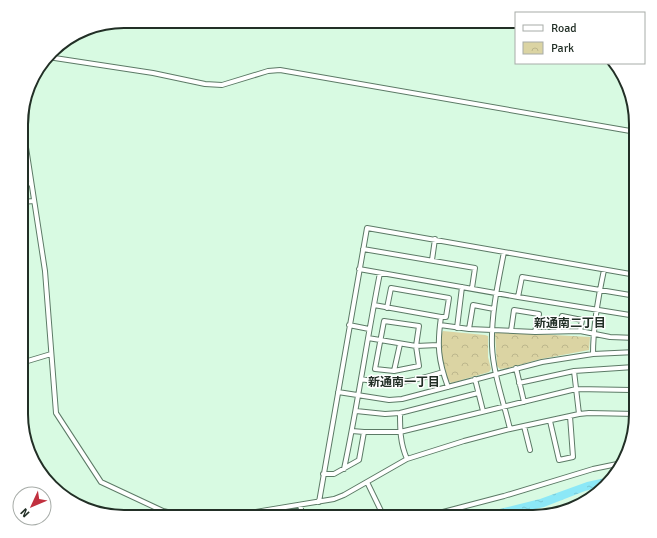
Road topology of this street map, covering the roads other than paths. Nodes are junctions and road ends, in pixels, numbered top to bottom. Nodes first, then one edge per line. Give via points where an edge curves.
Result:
1 (55, 58) edge
2 (629, 131) edge
3 (28, 162) edge
4 (31, 183) junction
5 (28, 184) edge
6 (34, 201) junction
7 (28, 202) edge
8 (435, 239) junction
9 (363, 249) junction
10 (504, 252) junction
11 (432, 260) junction
12 (359, 269) junction
13 (604, 270) junction
14 (380, 273) junction
15 (629, 274) edge
16 (462, 287) junction
17 (472, 288) junction
18 (600, 290) junction
19 (496, 292) junction
20 (629, 295) edge
21 (518, 297) junction
22 (374, 305) junction
23 (387, 308) junction
24 (494, 309) junction
25 (596, 309) junction
26 (629, 315) edge
27 (441, 317) junction
28 (350, 325) junction
29 (440, 325) junction
30 (457, 328) junction
31 (369, 329) junction
32 (469, 329) junction
33 (492, 330) junction
34 (510, 331) junction
35 (558, 331) junction
36 (580, 331) junction
37 (535, 332) junction
38 (593, 334) junction
39 (368, 338) junction
40 (629, 338) edge
41 (380, 339) junction
42 (400, 344) junction
43 (438, 345) junction
44 (416, 346) junction
45 (629, 352) edge
46 (51, 354) junction
47 (593, 354) junction
48 (28, 361) edge
49 (629, 367) edge
50 (516, 368) junction
51 (394, 371) junction
52 (574, 371) junction
53 (443, 372) junction
54 (497, 374) junction
55 (361, 379) junction
56 (475, 379) junction
57 (519, 383) junction
58 (448, 386) junction
59 (576, 389) junction
60 (629, 390) edge
61 (338, 392) junction
62 (478, 393) junction
63 (358, 395) junction
64 (524, 402) junction
65 (505, 407) junction
66 (356, 411) junction
67 (483, 412) junction
68 (400, 413) junction
69 (580, 414) junction
70 (629, 414) edge
71 (570, 416) junction
72 (550, 421) junction
73 (524, 426) junction
74 (510, 429) junction
75 (352, 431) junction
76 (364, 432) junction
77 (400, 432) junction
78 (530, 450) dead end
79 (407, 459) junction
80 (614, 465) edge
81 (344, 469) junction
82 (323, 474) junction
83 (367, 482) junction
84 (319, 502) junction
85 (300, 505) junction
86 (161, 510) edge
87 (268, 510) edge
88 (301, 510) edge
89 (381, 510) edge
90 (451, 510) edge

1 - 2 street via 222,85 268,71 280,70
3 - 4 street
4 - 5 street
4 - 6 street
6 - 7 street
6 - 46 street via 45,271
8 - 9 street via 367,228
8 - 10 street
8 - 11 street
9 - 11 street
9 - 12 street
10 - 13 street
10 - 19 street
11 - 17 street via 475,268
12 - 14 street
12 - 28 street
13 - 15 street
13 - 18 street
14 - 16 street
14 - 22 street
16 - 17 street
16 - 30 street
17 - 19 street
18 - 20 street
18 - 21 street via 522,277
18 - 25 street
19 - 21 street
19 - 24 street
21 - 25 street
22 - 23 street
22 - 31 street
23 - 27 street
23 - 27 street via 391,288 449,298 446,317
24 - 32 street via 473,305
24 - 33 street
25 - 26 street
25 - 38 street
27 - 29 street
28 - 31 street
28 - 61 street
29 - 30 street
29 - 43 street
30 - 32 street
31 - 39 street
32 - 33 street
33 - 34 street
33 - 54 street
34 - 37 street
34 - 37 street via 514,310 539,314
35 - 36 street
35 - 36 street via 562,316 582,320
35 - 37 street
36 - 38 street
38 - 40 street
38 - 47 street
39 - 41 street
39 - 55 street
41 - 42 street
41 - 44 street via 384,321 419,326
41 - 51 street via 375,369
42 - 44 street
42 - 51 street
43 - 44 street
43 - 53 street
44 - 51 street via 419,366
45 - 47 street
46 - 48 street
46 - 86 street via 56,413 101,482
47 - 50 street
49 - 52 street
50 - 54 street
50 - 57 street
52 - 57 street
52 - 59 street
53 - 55 street via 400,383
53 - 58 street
54 - 56 street
54 - 65 street
55 - 63 street
56 - 58 street
56 - 62 street
57 - 64 street
58 - 63 street via 402,399 389,400
59 - 60 street
59 - 64 street
59 - 69 street
61 - 63 street
61 - 82 street
62 - 67 street
62 - 68 street
63 - 66 street
64 - 65 street
65 - 67 street
65 - 74 street
66 - 68 street
66 - 75 street
67 - 77 street
68 - 77 street
69 - 70 street
69 - 71 street
71 - 72 street
71 - 72 street via 573,457 559,460
72 - 73 street
73 - 74 street
73 - 78 street
74 - 79 street
75 - 76 street
75 - 81 street
76 - 77 street
76 - 81 street via 359,460
77 - 79 street via 402,448
79 - 83 street
80 - 90 street
81 - 82 street via 334,474
82 - 84 street
83 - 84 street via 344,495
83 - 89 street
84 - 85 street
85 - 87 street
85 - 88 street

